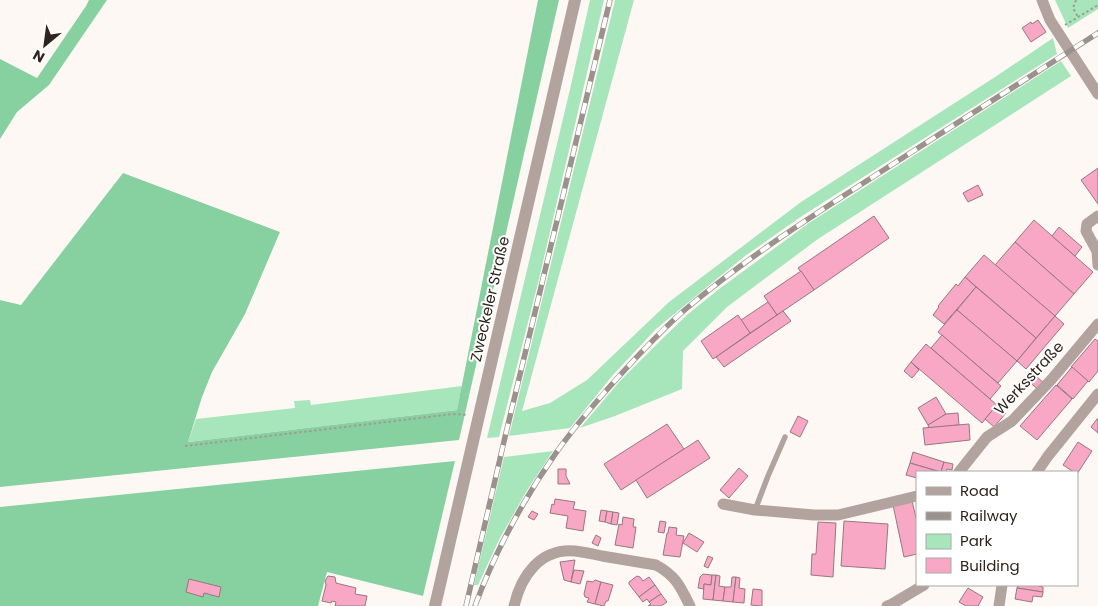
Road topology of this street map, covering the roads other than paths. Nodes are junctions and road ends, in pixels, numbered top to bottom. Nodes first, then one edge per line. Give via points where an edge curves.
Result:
1 (575, 0) edge
2 (1042, 0) edge
3 (1098, 94) edge
4 (1098, 216) edge
5 (1098, 250) edge
6 (1098, 265) edge
7 (1098, 324) edge
8 (1098, 394) edge
9 (785, 437) dead end
10 (960, 471) edge
11 (1038, 471) edge
12 (916, 496) edge
13 (723, 504) dead end
14 (756, 510) junction
15 (922, 586) edge
16 (1002, 586) edge
17 (516, 601) edge
18 (435, 606) edge
19 (690, 606) edge
20 (887, 606) edge
21 (999, 606) edge

1 - 18 street, Zweckeler Straße
2 - 3 street via 1050,20
4 - 5 street via 1087,224 1086,231
5 - 6 street
7 - 10 street, Werksstraße via 1025,408 987,437
8 - 11 street
9 - 14 lane
12 - 14 street via 838,515
13 - 14 street
15 - 20 street
16 - 21 street
17 - 19 street via 524,578 538,562 558,552 573,551 656,565 675,580

